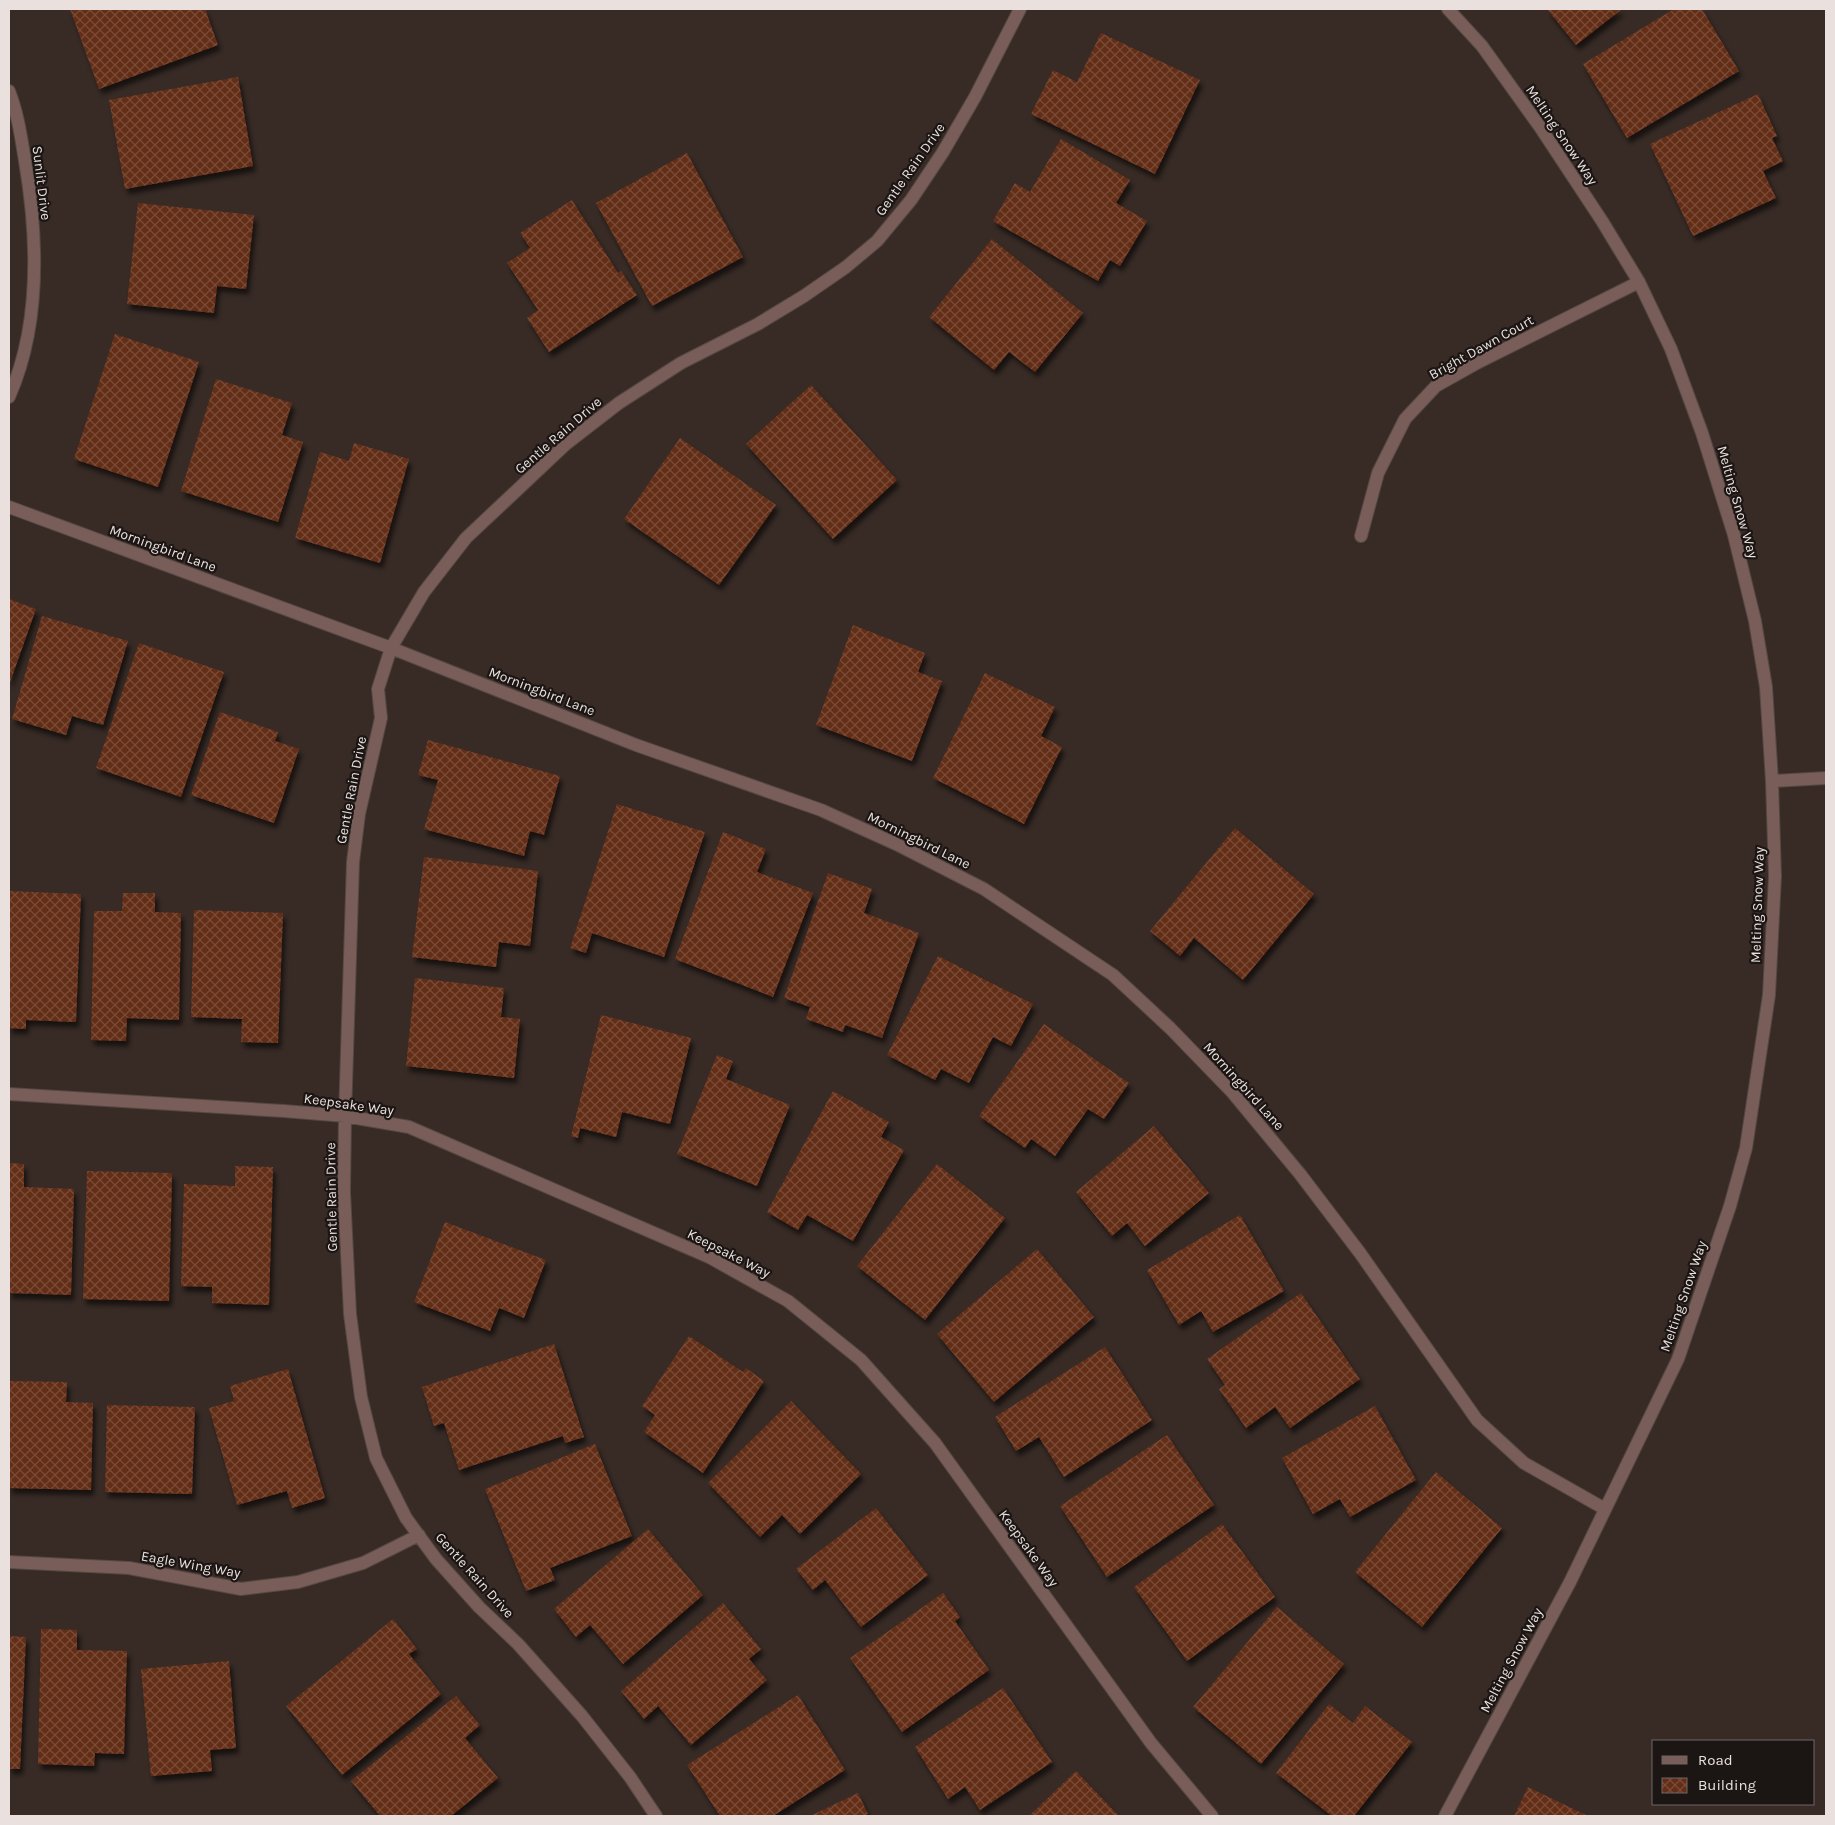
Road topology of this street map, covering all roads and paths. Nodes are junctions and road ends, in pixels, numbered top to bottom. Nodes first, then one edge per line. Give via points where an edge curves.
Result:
1 (1020, 9) edge
2 (1448, 9) edge
3 (9, 91) edge
4 (1639, 282) junction
5 (9, 397) edge
6 (9, 508) edge
7 (1361, 536) dead end
8 (391, 648) junction
9 (1826, 778) edge
10 (1772, 781) junction
11 (9, 1094) edge
12 (345, 1116) junction
13 (1605, 1509) junction
14 (418, 1535) junction
15 (9, 1562) edge
16 (656, 1816) edge
17 (1212, 1816) edge
18 (1445, 1816) edge

1 - 8 street, Gentle Rain Drive via 943,152 878,241 804,296 758,324 681,363 619,403 566,444 466,538 424,592
2 - 4 street, Melting Snow Way via 1482,46 1540,127
3 - 5 street, Sunlit Drive via 17,112 32,207 34,261 30,319
4 - 7 street, Bright Dawn Court via 1436,386 1405,419 1378,473
4 - 10 street, Melting Snow Way via 1671,349 1734,535 1755,621 1766,687
6 - 8 street, Morningbird Lane
8 - 12 street, Gentle Rain Drive via 378,689 381,718 359,814 353,862
8 - 13 street, Morningbird Lane via 636,745 821,810 984,889 1113,975 1232,1092 1294,1167 1360,1253 1477,1420 1524,1463
9 - 10 street
10 - 13 street, Melting Snow Way via 1775,876 1769,994 1746,1148 1730,1206 1678,1359
11 - 12 street, Keepsake Way
12 - 14 street, Gentle Rain Drive via 344,1192 350,1314 361,1397 376,1458
12 - 17 street, Keepsake Way via 409,1127 709,1257 788,1300 861,1360 935,1443 1151,1743
13 - 18 street, Melting Snow Way via 1570,1582
14 - 15 street, Eagle Wing Way via 363,1563 298,1582 242,1589 129,1568
14 - 16 street, Gentle Rain Drive via 454,1579 582,1716

